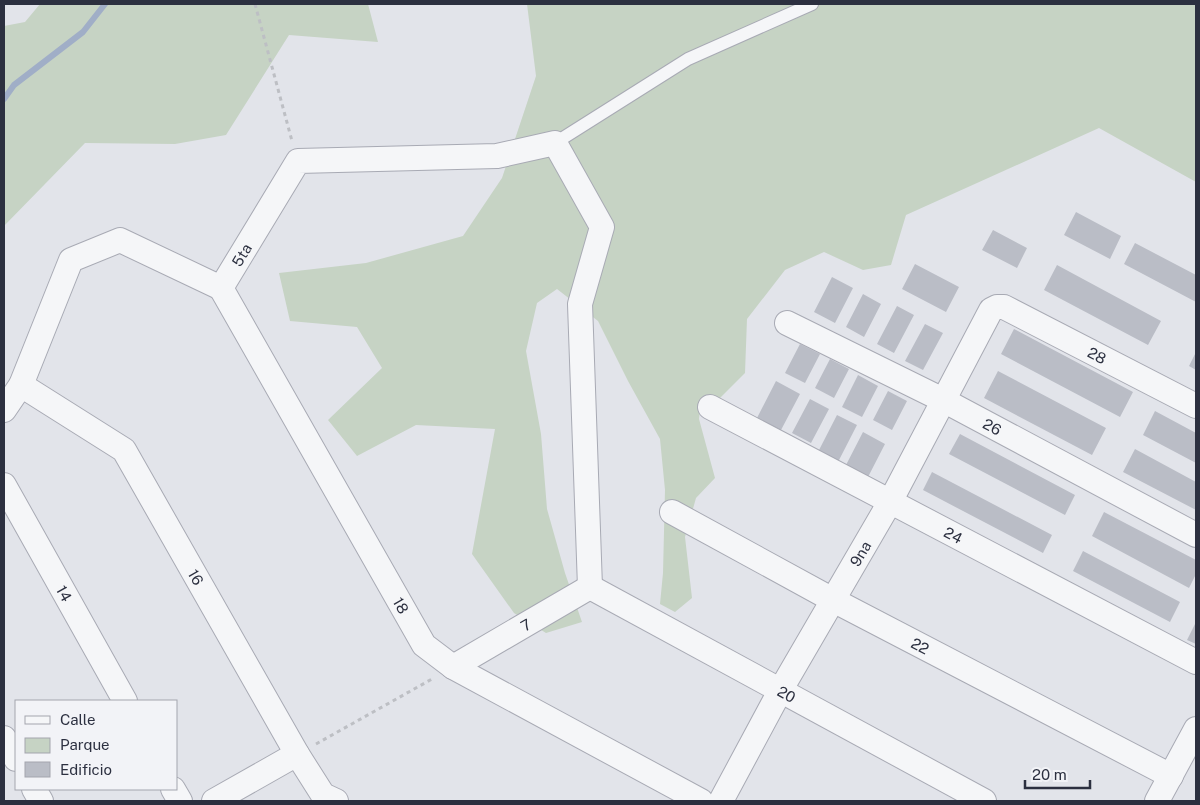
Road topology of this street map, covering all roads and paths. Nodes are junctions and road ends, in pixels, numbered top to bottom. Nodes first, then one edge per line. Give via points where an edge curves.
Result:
1 (255, 4) edge
2 (812, 4) edge
3 (555, 143) junction
4 (298, 161) junction
5 (221, 288) junction
6 (997, 307) joint
7 (787, 323) dead end
8 (21, 385) junction
9 (943, 400) junction
10 (1196, 406) edge
11 (710, 408) dead end
12 (4, 410) edge
13 (4, 485) edge
14 (890, 502) junction
15 (672, 512) dead end
16 (1196, 535) edge
17 (590, 587) junction
18 (833, 600) junction
19 (1196, 662) edge
20 (453, 667) junction
21 (780, 692) junction
22 (124, 700) edge
23 (1196, 729) edge
24 (4, 738) edge
25 (297, 754) junction
26 (15, 757) edge
27 (1171, 776) junction
28 (35, 790) edge
29 (41, 801) edge
30 (214, 801) edge
31 (336, 801) edge
32 (701, 801) edge
33 (721, 801) edge
34 (984, 801) edge
35 (1158, 801) edge

1 - 4 path
2 - 3 lane via 688,59
3 - 4 street via 497,156
3 - 17 street via 602,227 580,304
4 - 5 street, 5ta
5 - 8 street via 120,240 71,260
5 - 20 street, 18 via 424,645
6 - 9 street, 9na via 991,310
6 - 10 street, 28 via 1004,307
7 - 9 street, 26
8 - 12 street
8 - 25 street, 16 via 124,450
9 - 14 street, 9na
9 - 16 street, 26
11 - 14 street, 24
13 - 22 street, 14
14 - 18 street, 9na
14 - 19 street, 24
15 - 18 street, 22
17 - 20 street, 7
17 - 21 street, 20
18 - 21 street, 9na
18 - 27 street, 22
20 - 25 path
20 - 32 street, 18
21 - 33 street, 9na
21 - 34 street, 20
23 - 27 street
24 - 26 street
25 - 30 street
25 - 31 street, 16 via 323,794
27 - 35 street
28 - 29 street

